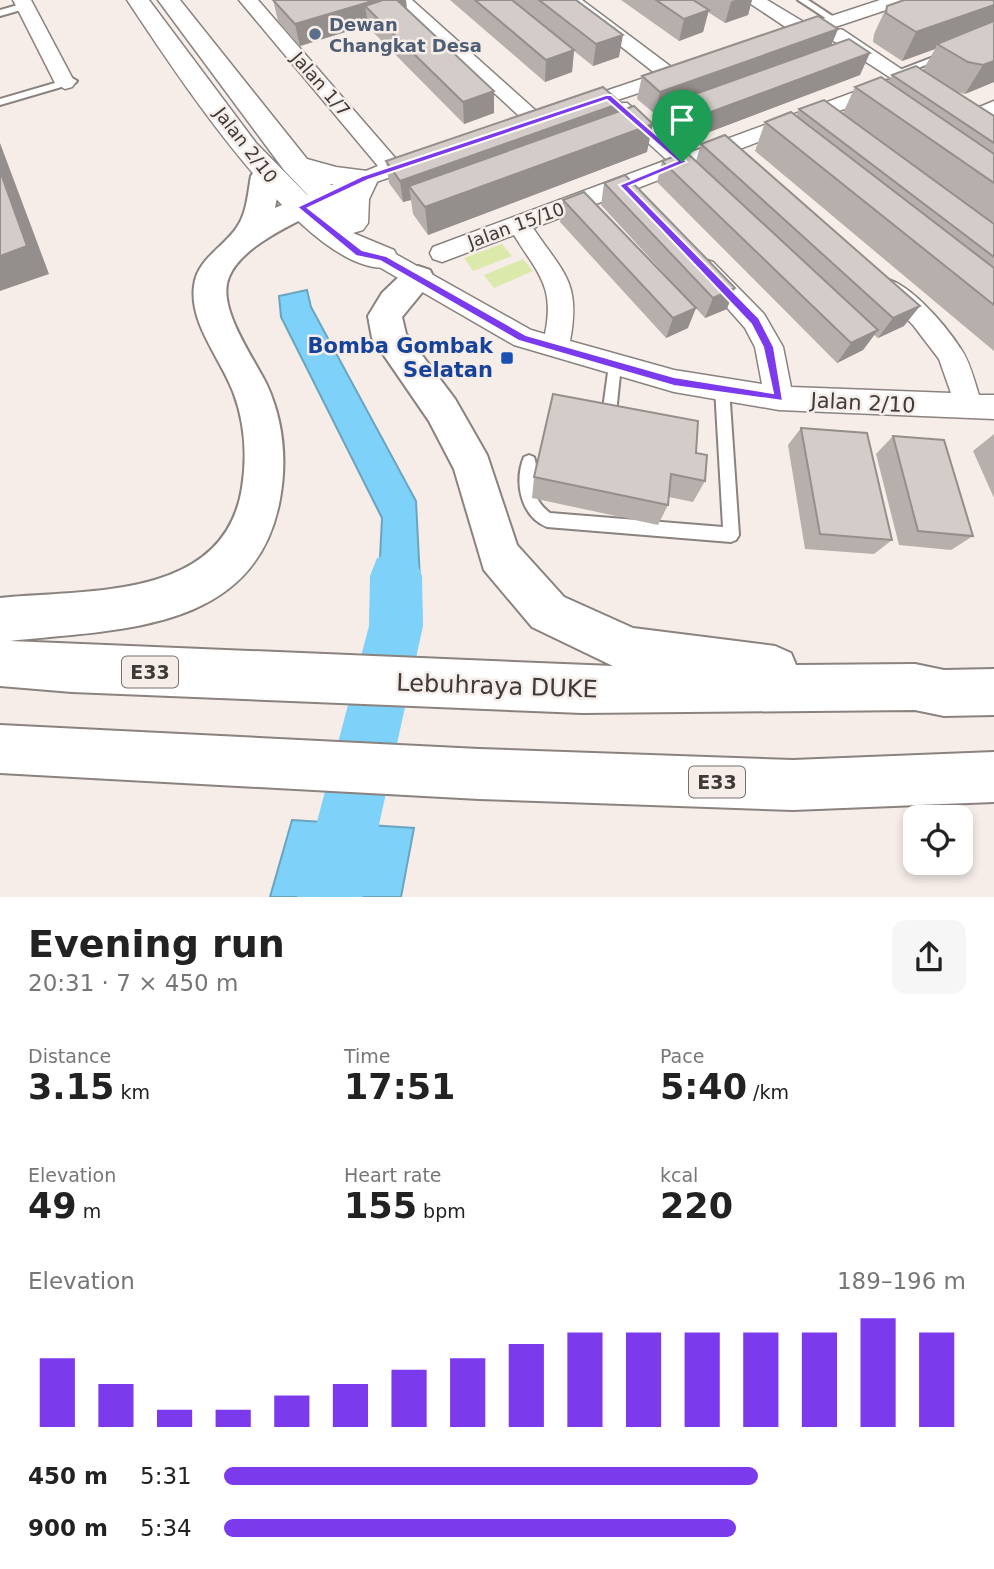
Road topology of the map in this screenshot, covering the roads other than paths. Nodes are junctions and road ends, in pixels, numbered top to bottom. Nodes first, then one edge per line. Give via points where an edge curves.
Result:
1 (138, 0) edge
2 (169, 0) edge
3 (248, 0) edge
4 (402, 0) edge
5 (571, 0) edge
6 (754, 0) edge
7 (802, 0) edge
8 (24, 3) edge
9 (901, 8) edge
10 (0, 13) edge
11 (827, 29) junction
12 (769, 43) edge
13 (957, 50) edge
14 (696, 68) edge
15 (671, 76) junction
16 (901, 76) junction
17 (69, 82) joint
18 (608, 97) junction
19 (0, 102) edge
20 (994, 107) edge
21 (812, 114) junction
22 (967, 119) junction
23 (536, 121) junction
24 (510, 130) edge
25 (834, 130) edge
26 (985, 131) edge
27 (723, 147) junction
28 (445, 151) edge
29 (682, 162) junction
30 (294, 164) junction
31 (744, 165) edge
32 (393, 169) junction
33 (266, 176) junction
34 (365, 178) junction
35 (624, 185) junction
36 (312, 202) junction
37 (642, 204) edge
38 (353, 223) junction
39 (519, 224) junction
40 (248, 235) junction
41 (689, 253) edge
42 (383, 258) junction
43 (430, 265) junction
44 (870, 273) edge
45 (555, 349) junction
46 (615, 365) junction
47 (722, 388) junction
48 (779, 398) junction
49 (982, 408) edge
50 (608, 428) edge
51 (529, 461) dead end
52 (0, 620) edge
53 (0, 663) edge
54 (915, 687) junction
55 (994, 692) edge
56 (0, 749) edge
57 (994, 777) edge

1 - 33 street, Jalan 2/10
2 - 30 street, Jalan 2/10
3 - 32 street, Jalan 1/7
4 - 23 street
5 - 15 street
6 - 11 street
7 - 11 lane
8 - 10 lane
8 - 17 street
9 - 11 street
11 - 12 street
11 - 16 street
13 - 16 lane
14 - 15 street
15 - 18 street
16 - 21 street, Jalan 15/10
16 - 22 street
17 - 19 lane
18 - 23 street
18 - 29 street
20 - 22 street
21 - 25 street
21 - 27 street, Jalan 15/10
22 - 26 street
23 - 24 street
27 - 29 street, Jalan 15/10
27 - 31 street
28 - 32 street
29 - 35 street, Jalan 15/10
30 - 34 street via 335,176
30 - 36 street, Jalan 2/10
32 - 34 street
33 - 36 street, Jalan 2/10
33 - 40 highway via 259,213
34 - 36 street
34 - 38 street via 355,199
35 - 37 street
35 - 39 street, Jalan 15/10
36 - 38 street, Jalan 2/10
36 - 40 highway
36 - 42 street, Jalan 2/10 via 359,253
38 - 42 street, Jalan 2/10 via 374,242
39 - 43 street, Jalan 15/10
39 - 45 street via 560,289 563,309
40 - 52 highway via 216,271 210,285 212,304 254,398 263,438 265,479 256,519 244,545 216,575 156,599
41 - 48 street via 755,321 769,347
42 - 43 street, Jalan 2/10
43 - 45 street, Jalan 2/10 via 523,338
43 - 54 highway via 385,316 389,338 442,410 473,467 499,556 548,612 631,651
44 - 49 street via 922,318 951,355
45 - 46 street, Jalan 2/10
46 - 47 street, Jalan 2/10
46 - 50 lane
47 - 48 street, Jalan 2/10
47 - 51 lane via 731,535 598,519 547,520 535,512 525,492
48 - 49 street, Jalan 2/10
53 - 54 highway, Lebuhraya DUKE / E33 via 487,687
54 - 55 highway, Lebuhraya DUKE / E33 via 944,694
56 - 57 highway, E33 via 793,785

